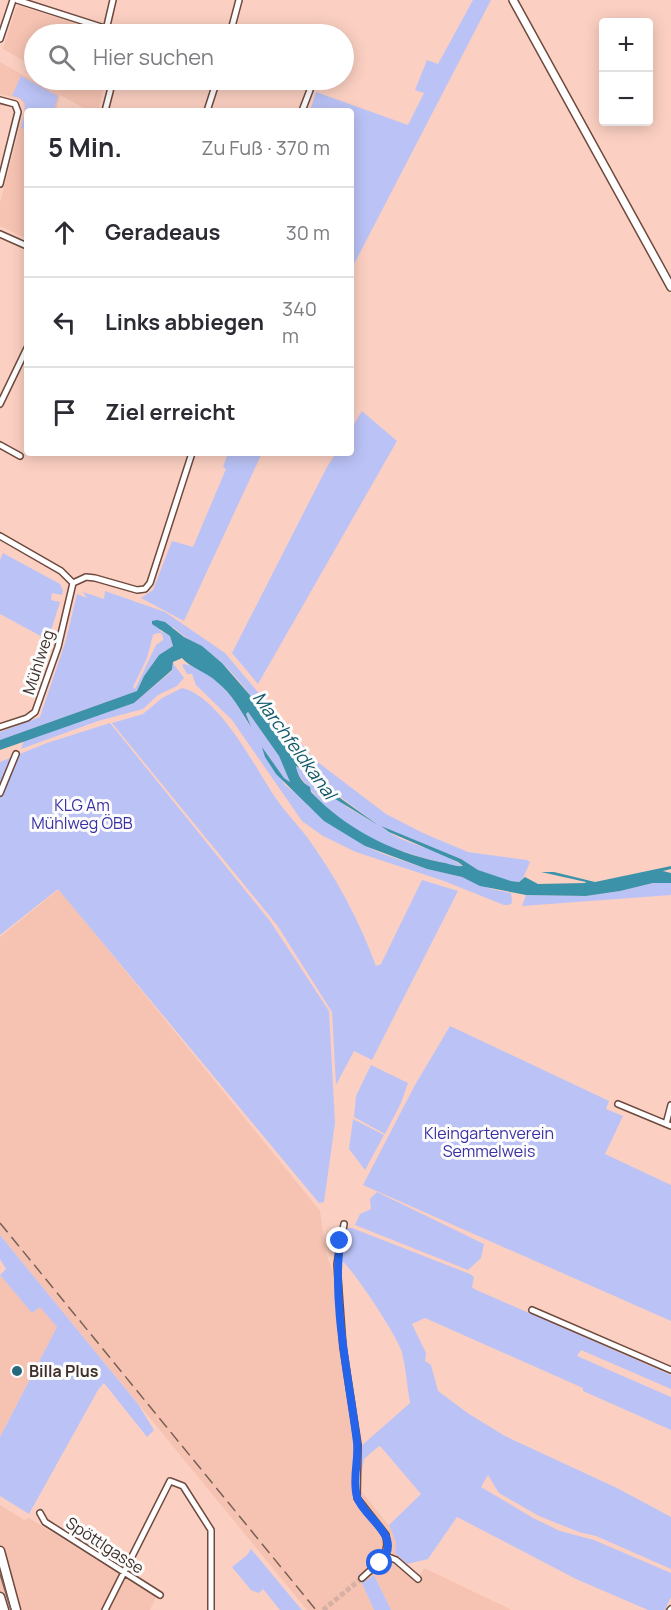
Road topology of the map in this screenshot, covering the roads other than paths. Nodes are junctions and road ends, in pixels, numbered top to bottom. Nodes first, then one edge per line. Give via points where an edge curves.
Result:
1 (15, 0) edge
2 (113, 0) edge
3 (239, 0) edge
4 (513, 0) edge
5 (88, 24) edge
6 (107, 24) edge
7 (233, 24) edge
8 (0, 39) edge
9 (110, 90) edge
10 (214, 90) edge
11 (310, 90) dead end
12 (0, 100) edge
13 (106, 108) edge
14 (208, 108) edge
15 (303, 108) edge
16 (0, 184) edge
17 (0, 234) edge
18 (24, 245) edge
19 (671, 287) edge
20 (24, 354) edge
21 (0, 404) edge
22 (0, 445) edge
23 (20, 456) dead end
24 (191, 456) edge
25 (0, 536) edge
26 (73, 583) junction
27 (0, 727) edge
28 (16, 754) dead end
29 (0, 793) edge
30 (618, 1104) dead end
31 (671, 1105) edge
32 (668, 1125) edge
33 (345, 1224) dead end
34 (532, 1310) dead end
35 (671, 1370) edge
36 (40, 1513) dead end
37 (0, 1551) edge
38 (386, 1556) junction
39 (123, 1573) junction
40 (362, 1578) tunnel mouth
41 (418, 1579) dead end
42 (160, 1595) dead end
43 (0, 1597) edge
44 (4, 1610) edge
45 (16, 1610) edge
46 (105, 1610) edge
47 (211, 1610) edge

1 - 5 street
1 - 8 street
2 - 6 street
3 - 7 street
4 - 19 street
9 - 13 street
10 - 14 street
11 - 15 street
12 - 16 street via 15,104 18,112
17 - 18 street
20 - 21 street
22 - 23 street
24 - 26 street via 145,589 86,577
25 - 26 street via 61,571
26 - 27 street, Mühlweg via 58,647 35,712
28 - 29 street
30 - 32 street
31 - 32 street
33 - 38 street via 338,1264 343,1347 358,1445 357,1498 386,1535
34 - 35 street
36 - 39 street, Spöttlgasse via 45,1522
37 - 45 main road
38 - 40 street
38 - 41 street
39 - 42 street, Spöttlgasse
39 - 46 street
39 - 47 street via 170,1480 183,1486 211,1530
43 - 44 main road

